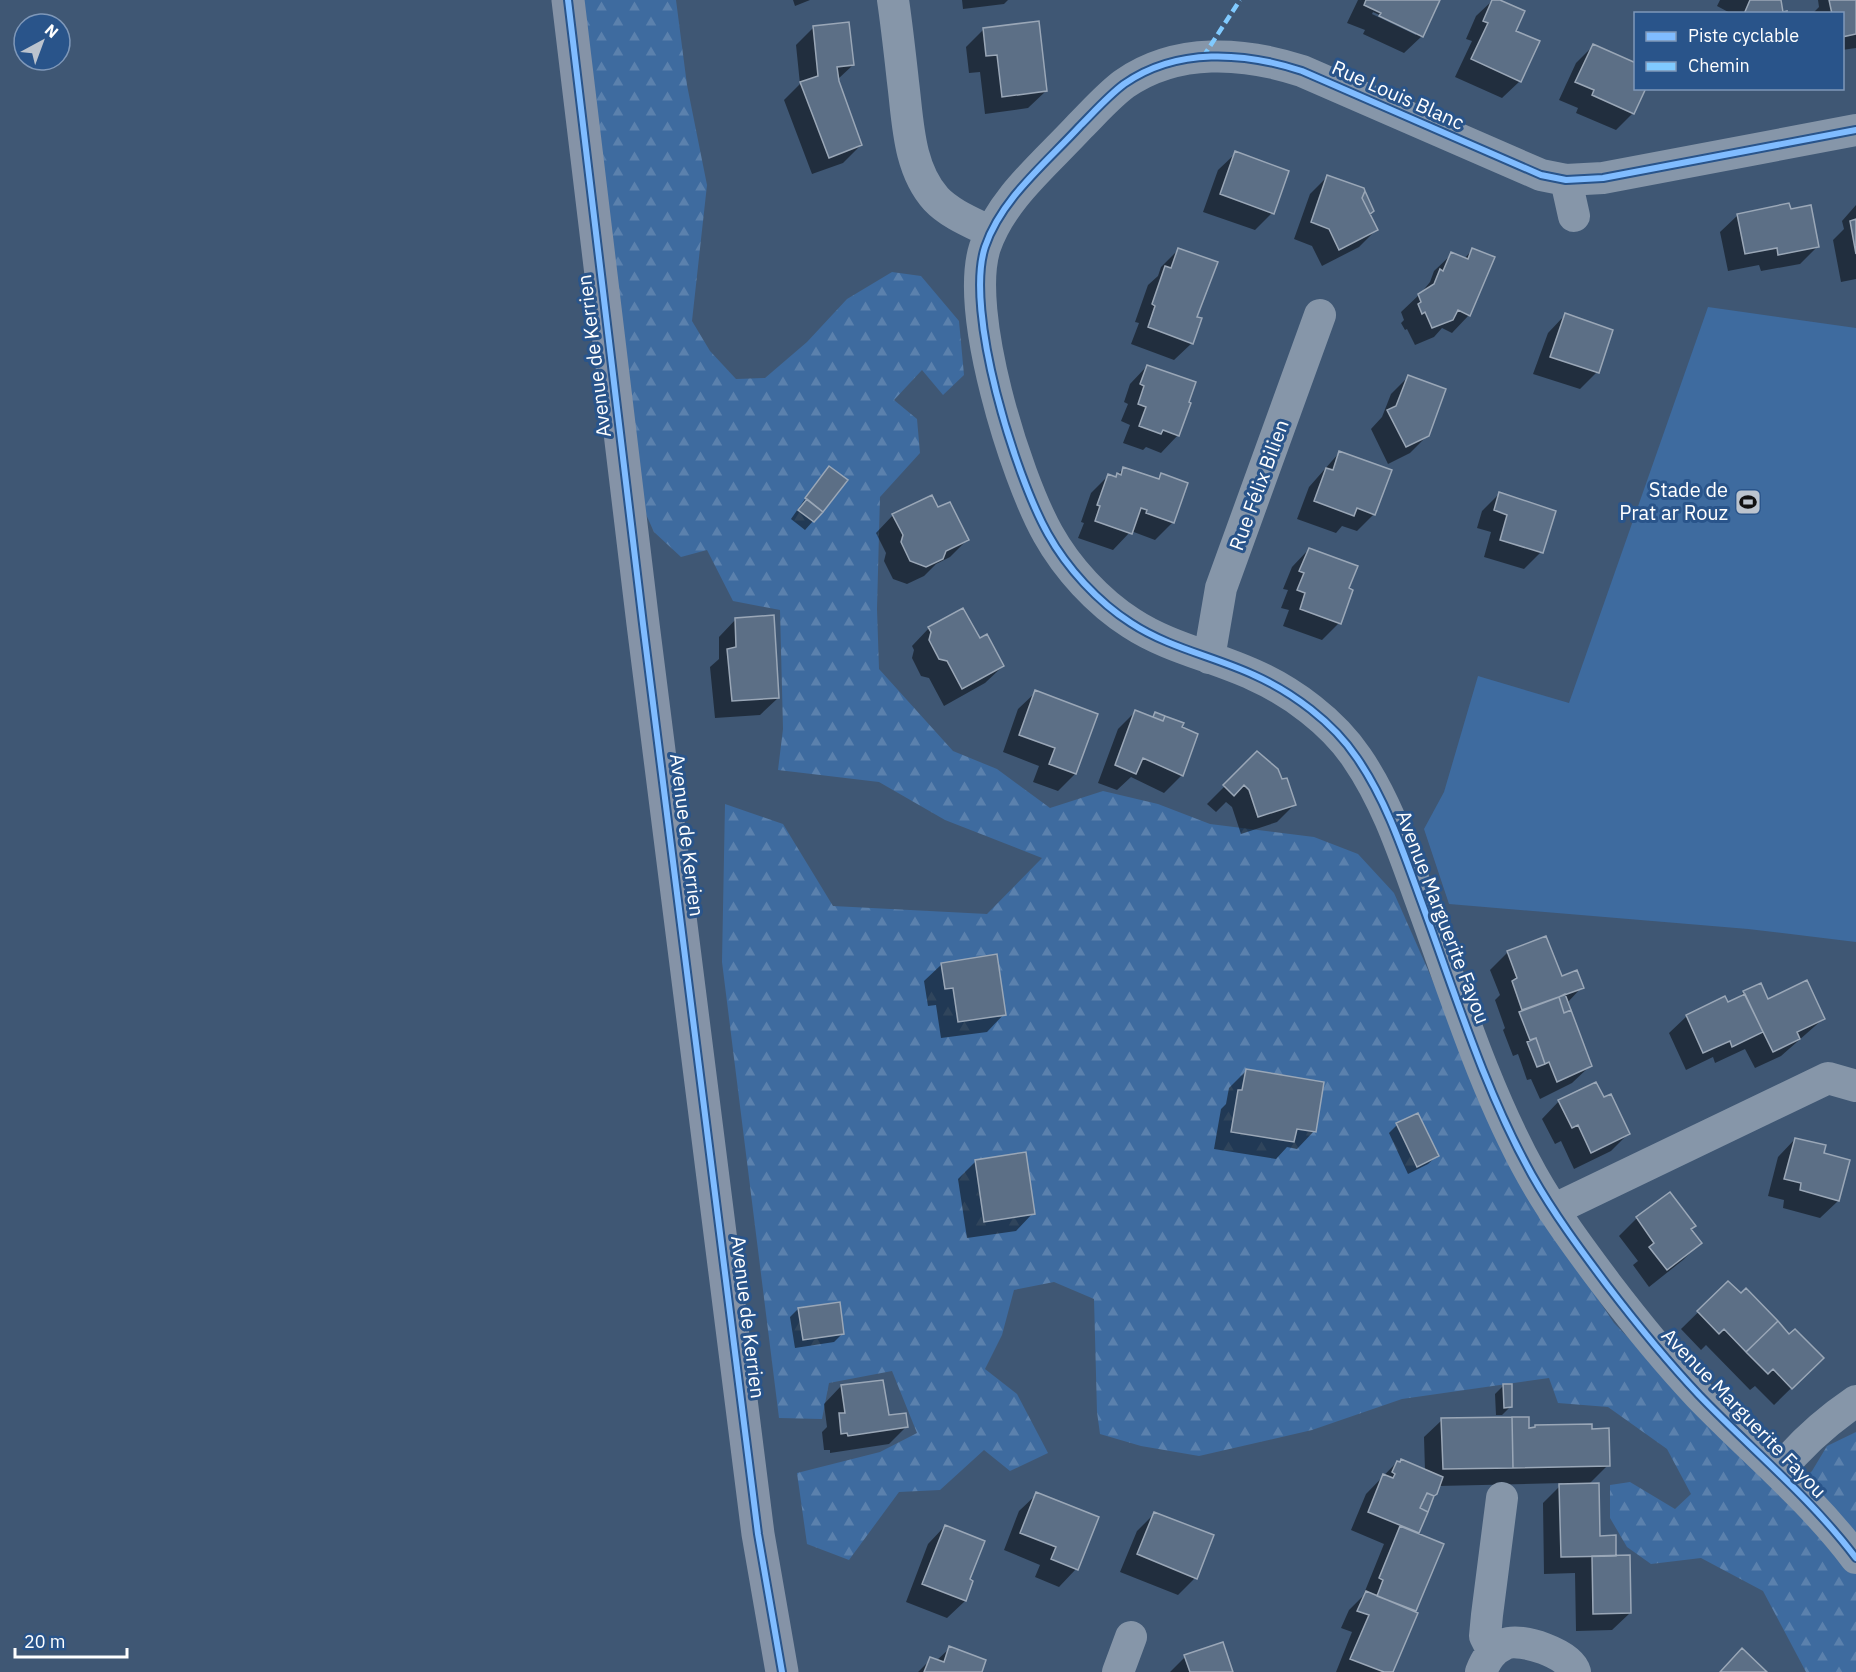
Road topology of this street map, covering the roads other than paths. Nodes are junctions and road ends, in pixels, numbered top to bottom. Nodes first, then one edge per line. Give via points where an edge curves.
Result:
1 (568, 0) edge
2 (893, 0) edge
3 (1856, 130) edge
4 (1566, 180) junction
5 (1574, 216) dead end
6 (991, 232) junction
7 (1320, 315) dead end
8 (1209, 658) junction
9 (1856, 1086) edge
10 (1553, 1210) junction
11 (1856, 1401) edge
12 (1779, 1471) junction
13 (1502, 1498) dead end
14 (1856, 1558) edge
15 (1131, 1637) dead end
16 (1487, 1662) edge
17 (782, 1672) edge
18 (1118, 1672) edge
19 (1575, 1672) edge

1 - 17 main road, Avenue de Kerrien via 757,1522
2 - 6 street via 910,140 917,167 938,201
3 - 4 street, Rue Louis Blanc via 1603,178
4 - 5 street
4 - 6 street, Rue Louis Blanc via 1541,175 1302,71 1258,59 1203,57 1156,68 1123,85 1025,185
6 - 8 street, Avenue Marguerite Fayou via 979,282 988,354 1020,470 1049,537 1106,605 1166,643
7 - 8 street, Rue Félix Bilien via 1221,588
8 - 10 street, Avenue Marguerite Fayou via 1284,691 1334,730 1356,757 1395,830 1504,1119
9 - 10 street via 1828,1078
10 - 12 street, Avenue Marguerite Fayou via 1650,1341 1702,1398
11 - 12 street via 1838,1413
12 - 14 street, Avenue Marguerite Fayou
13 - 16 street via 1486,1615
15 - 18 street
16 - 19 street via 1507,1643 1523,1643 1559,1655

